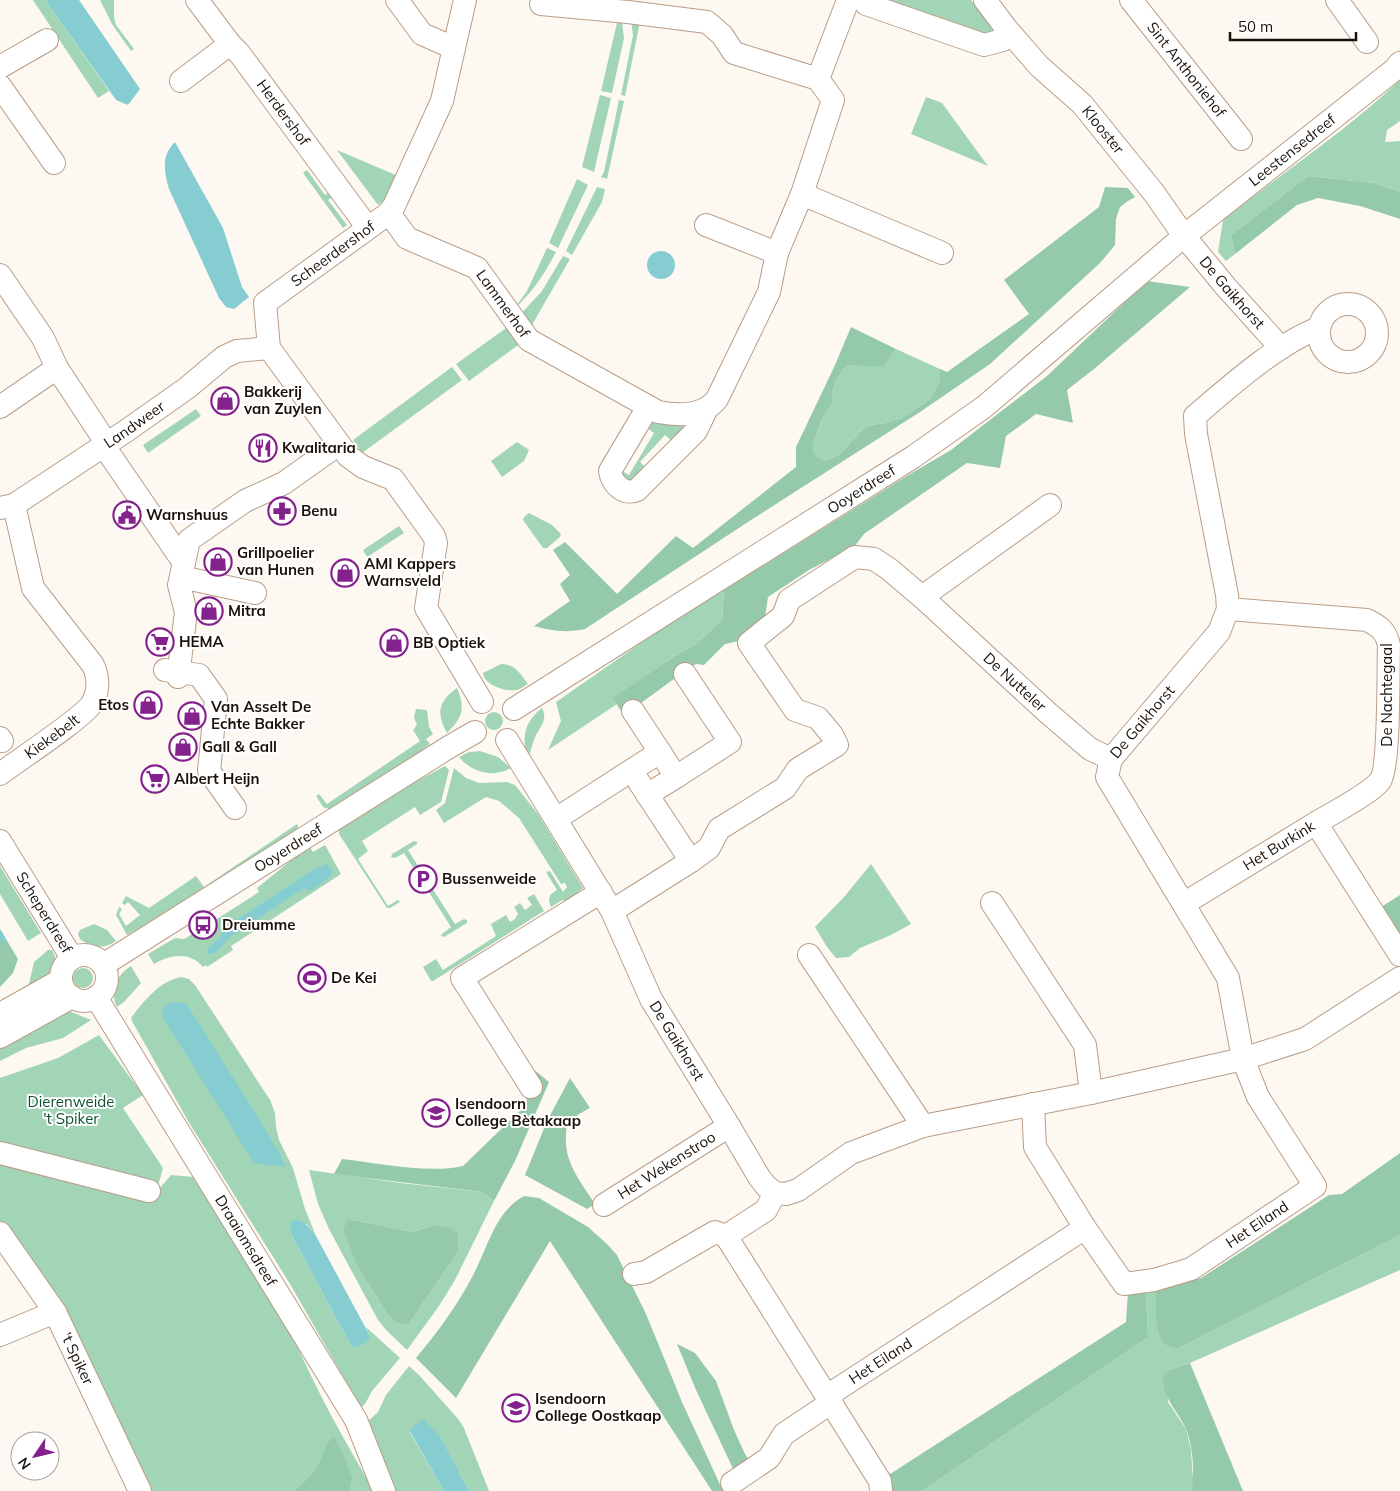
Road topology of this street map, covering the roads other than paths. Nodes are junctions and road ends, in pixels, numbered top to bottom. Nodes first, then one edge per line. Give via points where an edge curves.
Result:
1 (197, 0) edge
2 (397, 0) edge
3 (465, 0) edge
4 (985, 0) edge
5 (1131, 0) edge
6 (1338, 0) edge
7 (535, 1) edge
8 (857, 2) edge
9 (1011, 34) junction
10 (47, 40) dead end
11 (1367, 42) dead end
12 (230, 44) junction
13 (454, 48) junction
14 (1400, 63) edge
15 (0, 67) edge
16 (818, 79) junction
17 (181, 80) dead end
18 (0, 86) edge
19 (1241, 140) dead end
20 (54, 163) dead end
21 (802, 194) junction
22 (389, 213) junction
23 (706, 225) dead end
24 (368, 228) junction
25 (1184, 236) junction
26 (942, 252) dead end
27 (777, 253) junction
28 (0, 275) edge
29 (1319, 328) dead end
30 (269, 348) junction
31 (1281, 348) junction
32 (57, 368) junction
33 (0, 407) edge
34 (648, 407) junction
35 (706, 410) junction
36 (107, 444) junction
37 (339, 444) junction
38 (1050, 505) dead end
39 (7, 506) edge
40 (182, 570) junction
41 (255, 593) dead end
42 (922, 597) junction
43 (1228, 609) junction
44 (686, 674) dead end
45 (482, 702) junction
46 (514, 709) junction
47 (633, 711) dead end
48 (475, 732) junction
49 (507, 740) junction
50 (660, 752) junction
51 (1111, 759) junction
52 (631, 770) junction
53 (0, 774) edge
54 (676, 777) junction
55 (647, 795) junction
56 (235, 808) dead end
57 (556, 819) junction
58 (1316, 823) junction
59 (0, 841) edge
60 (691, 861) junction
61 (607, 901) junction
62 (992, 903) dead end
63 (1185, 903) junction
64 (809, 955) dead end
65 (1400, 955) edge
66 (72, 958) junction
67 (103, 965) junction
68 (1400, 978) edge
69 (66, 989) junction
70 (96, 997) junction
71 (0, 1014) edge
72 (0, 1037) edge
73 (1243, 1059) junction
74 (531, 1087) dead end
75 (1091, 1093) junction
76 (1032, 1104) junction
77 (729, 1126) junction
78 (923, 1126) junction
79 (0, 1153) edge
80 (149, 1191) dead end
81 (775, 1193) junction
82 (604, 1205) dead end
83 (1085, 1228) junction
84 (0, 1233) edge
85 (726, 1236) junction
86 (634, 1274) dead end
87 (55, 1312) junction
88 (0, 1335) edge
89 (829, 1399) junction
90 (732, 1483) dead end
91 (140, 1491) edge
92 (384, 1491) edge
93 (881, 1491) edge

1 - 12 street, Herdershof
2 - 13 street via 422,34
3 - 13 street, Scheerdershof
4 - 9 street, Klooster
5 - 19 street, Sint Anthoniehof
6 - 11 street
7 - 16 street via 707,22 722,35 734,53
8 - 9 street via 984,45
8 - 16 street
9 - 25 street, Klooster via 1039,66 1082,104 1154,193
10 - 15 street
12 - 17 street
12 - 24 street, Herdershof
13 - 22 street, Scheerdershof via 442,101
14 - 25 street, Leestensedreef
16 - 21 street via 833,100
18 - 20 street
21 - 26 street
21 - 27 street
22 - 24 street, Scheerdershof
22 - 34 street, Lammerhof via 407,238 477,268 529,340
23 - 27 street
24 - 30 street, Scheerdershof via 265,303
25 - 31 street, De Gaikhorst
25 - 46 street, Ooyerdreef via 976,412 913,457
27 - 35 street via 769,292 717,399
28 - 32 street via 43,338
29 - 31 street, De Gaikhorst via 1302,334
30 - 36 street, Landweer via 237,351 224,356 187,388
30 - 37 street
31 - 43 street, De Gaikhorst via 1195,416
32 - 33 street
32 - 36 street
34 - 35 street, Lammerhof via 669,414 695,414
34 - 35 street via 610,471 613,481 624,491 637,490 696,431
36 - 39 street, Landweer
36 - 40 street via 108,452
37 - 40 street via 284,484 246,501 188,540
37 - 45 street via 354,462 393,479 434,536 436,543 426,608
38 - 42 street
39 - 53 street, Kiekebelt via 33,588 93,665 99,678 92,703 76,719
40 - 41 street
40 - 56 street via 179,585 186,612 173,673 199,675 223,694 209,771
42 - 51 street, De Nutteler via 1090,749
42 - 60 street, De Nutteler via 874,559 855,557 789,600 783,616 749,643 795,710 818,718 837,745 798,769 785,788 719,829 709,848
43 - 51 street, De Gaikhorst via 1219,632
43 - 58 street, De Nachtegaal via 1366,620 1386,634 1389,645 1384,775 1371,790
44 - 54 street via 730,742
45 - 46 street via 497,698
45 - 48 street via 472,716
46 - 49 street via 515,731
47 - 50 street
48 - 49 street via 490,743
48 - 67 street, Ooyerdreef
49 - 57 street, De Gaikhorst
50 - 52 street
50 - 54 street
51 - 63 street, De Gaikhorst via 1107,777
52 - 55 street
52 - 57 street
54 - 55 street
55 - 60 street
57 - 61 street, De Gaikhorst
58 - 63 street, Het Burkink
58 - 65 street, Het Burkink
59 - 66 street, Scheperdreef
60 - 61 street, De Nutteler
61 - 74 street via 462,978
61 - 77 street, De Gaikhorst via 651,999
62 - 75 street via 1085,1046
63 - 73 street, De Gaikhorst via 1228,978
64 - 78 street
66 - 67 street via 89,955
66 - 69 street via 62,970
67 - 70 street via 106,983
68 - 73 street via 1305,1039
69 - 70 street via 84,1001
69 - 71 street
69 - 72 street
70 - 92 street, Draaiomsdreef via 356,1420
73 - 75 street
73 - 83 street, Het Eiland via 1258,1097 1315,1186 1191,1269 1154,1280 1124,1284
75 - 76 street
76 - 78 street
76 - 83 street, Het Eiland via 1035,1148
77 - 81 street, De Gaikhorst via 759,1177
77 - 82 street, Het Wekenstroo
78 - 81 street via 851,1154 798,1190
79 - 80 street
81 - 85 street via 766,1210
83 - 89 street, Het Eiland
84 - 87 street, 't Spiker
85 - 86 street via 715,1232 646,1272
85 - 89 street
87 - 88 street
87 - 91 street, 't Spiker
89 - 90 street, Het Eiland via 784,1434 769,1458
89 - 93 street via 880,1481

